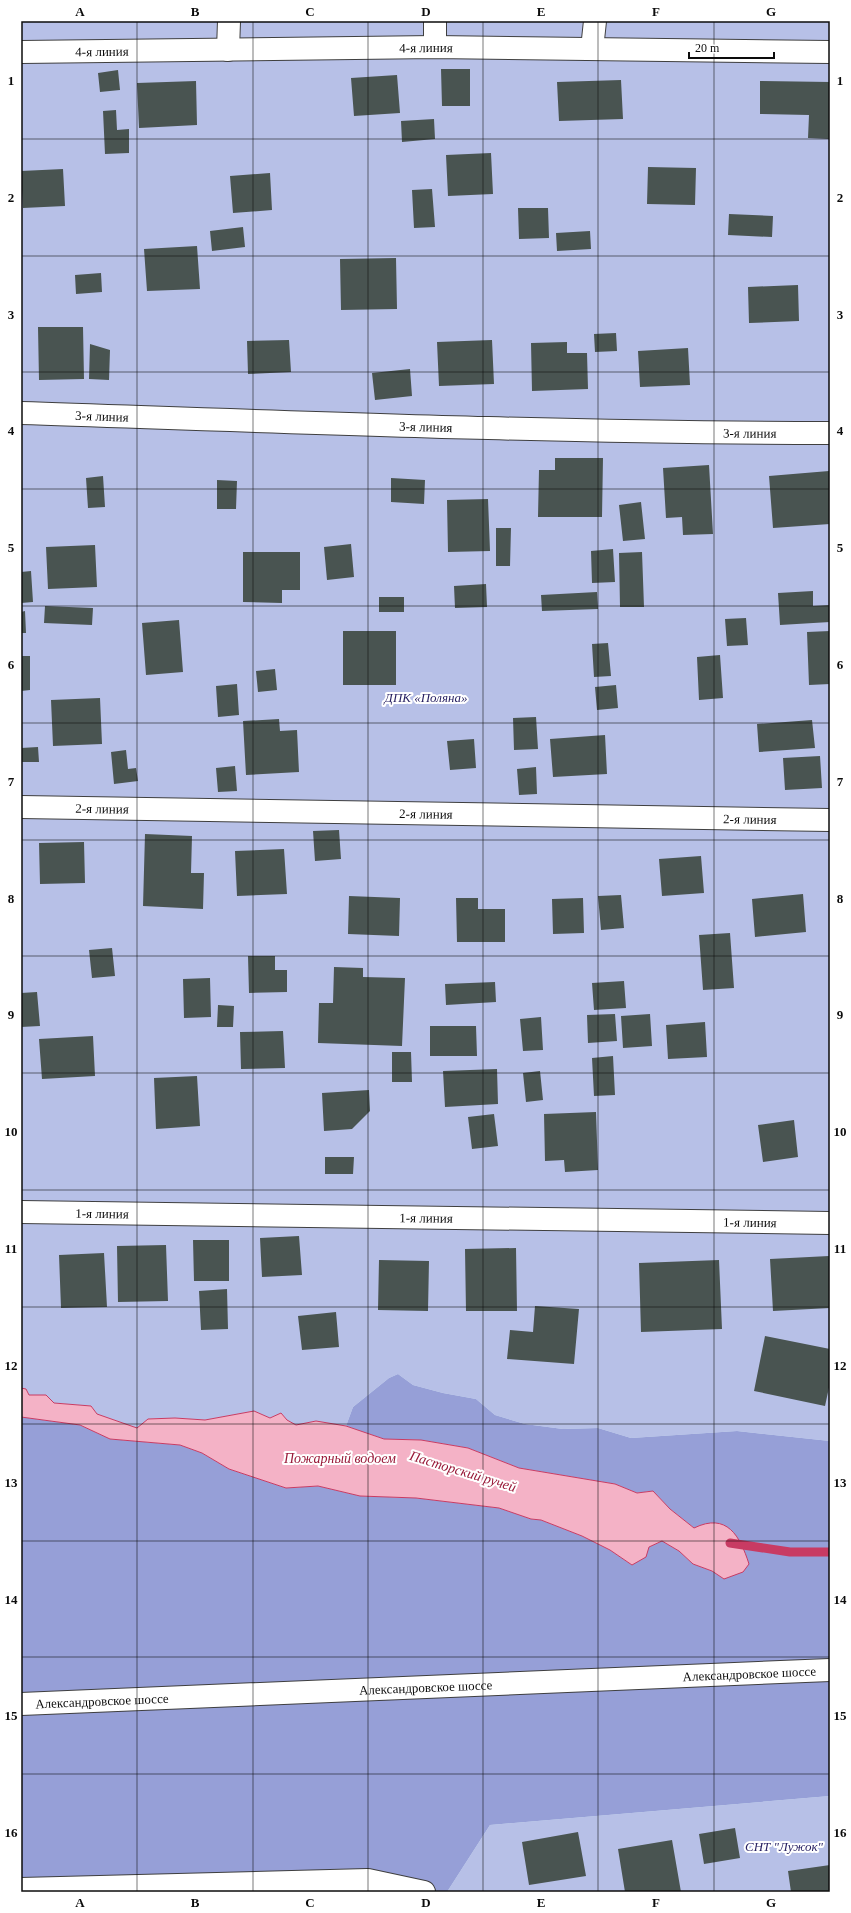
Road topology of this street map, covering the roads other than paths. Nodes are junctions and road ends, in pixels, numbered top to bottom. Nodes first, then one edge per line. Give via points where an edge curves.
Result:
1 (229, 21) edge
2 (435, 21) edge
3 (595, 21) edge
4 (434, 47) junction
5 (592, 49) junction
6 (228, 50) junction
7 (21, 52) edge
8 (830, 52) edge
9 (21, 412) edge
10 (830, 433) edge
11 (21, 807) edge
12 (830, 820) edge
13 (21, 1212) edge
14 (830, 1223) edge
15 (830, 1670) edge
16 (21, 1704) edge
17 (21, 1889) edge
18 (424, 1892) edge

1 - 6 street
2 - 4 street
3 - 5 street
4 - 5 street, 4-я линия
4 - 6 street, 4-я линия
5 - 8 street, 4-я линия
6 - 7 street, 4-я линия
9 - 10 street, 3-я линия via 410,426 704,433
11 - 12 street, 2-я линия
13 - 14 street, 1-я линия
15 - 16 street, Александровское шоссе
17 - 18 street via 368,1880

